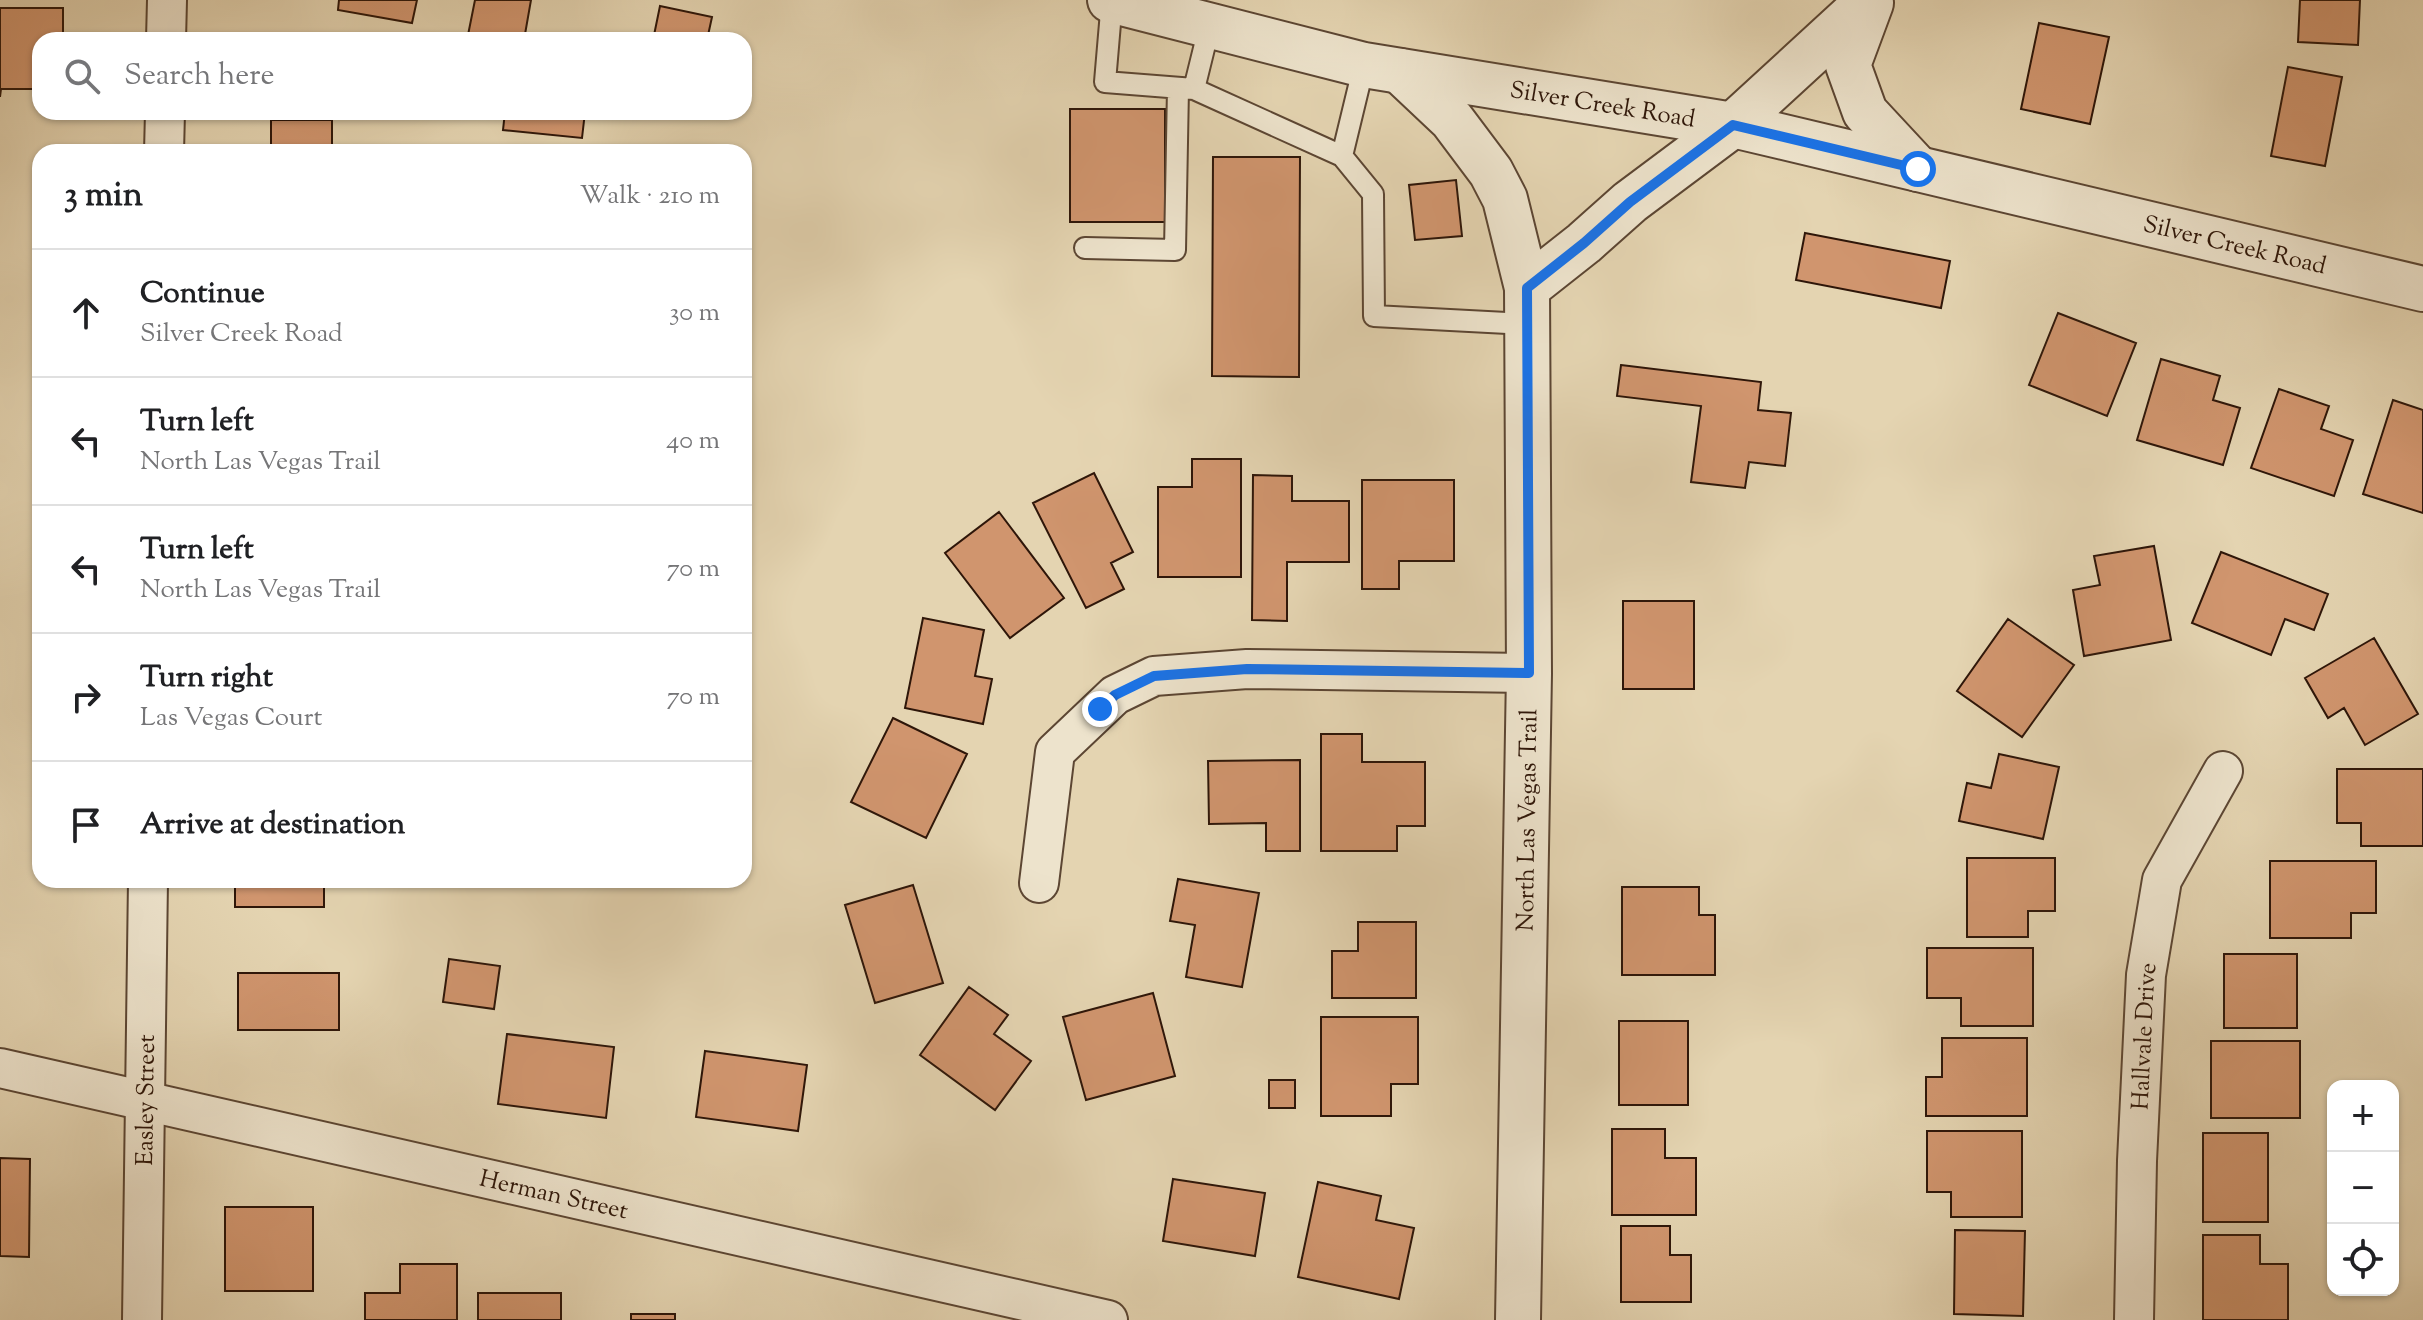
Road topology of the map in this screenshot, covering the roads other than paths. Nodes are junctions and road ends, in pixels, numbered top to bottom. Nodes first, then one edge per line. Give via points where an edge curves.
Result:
1 (167, 0) edge
2 (1111, 0) edge
3 (1871, 0) edge
4 (1210, 24) junction
5 (166, 32) edge
6 (1382, 68) junction
7 (1186, 88) junction
8 (165, 120) edge
9 (1733, 125) junction
10 (164, 144) edge
11 (1342, 156) junction
12 (1918, 169) junction
13 (1085, 248) dead end
14 (2423, 289) edge
15 (1528, 306) junction
16 (1529, 673) junction
17 (2223, 771) dead end
18 (1039, 883) dead end
19 (148, 888) edge
20 (0, 1068) edge
21 (144, 1100) junction
22 (142, 1320) edge
23 (1108, 1320) edge
24 (1518, 1320) edge
25 (2134, 1320) edge

1 - 5 street
2 - 4 street, Silver Creek Road
2 - 7 lane via 1105,82
3 - 9 street
3 - 12 street via 1848,65 1865,112
4 - 6 street, Silver Creek Road
4 - 7 lane
6 - 9 street, Silver Creek Road
6 - 11 lane
6 - 15 street, North Las Vegas Trail via 1452,120 1491,172 1505,199
7 - 11 lane
7 - 13 lane via 1175,250
8 - 10 street
9 - 12 street, Silver Creek Road
9 - 15 street via 1630,202 1584,243
11 - 15 lane via 1373,194 1374,316
12 - 14 street, Silver Creek Road
15 - 16 street, North Las Vegas Trail
16 - 18 street via 1247,669 1154,676 1115,695 1055,752
16 - 24 street, North Las Vegas Trail
17 - 25 street, Hallvale Drive via 2162,880 2146,975
19 - 21 street, Easley Street
20 - 21 street, Herman Street
21 - 22 street, Easley Street
21 - 23 street, Herman Street

